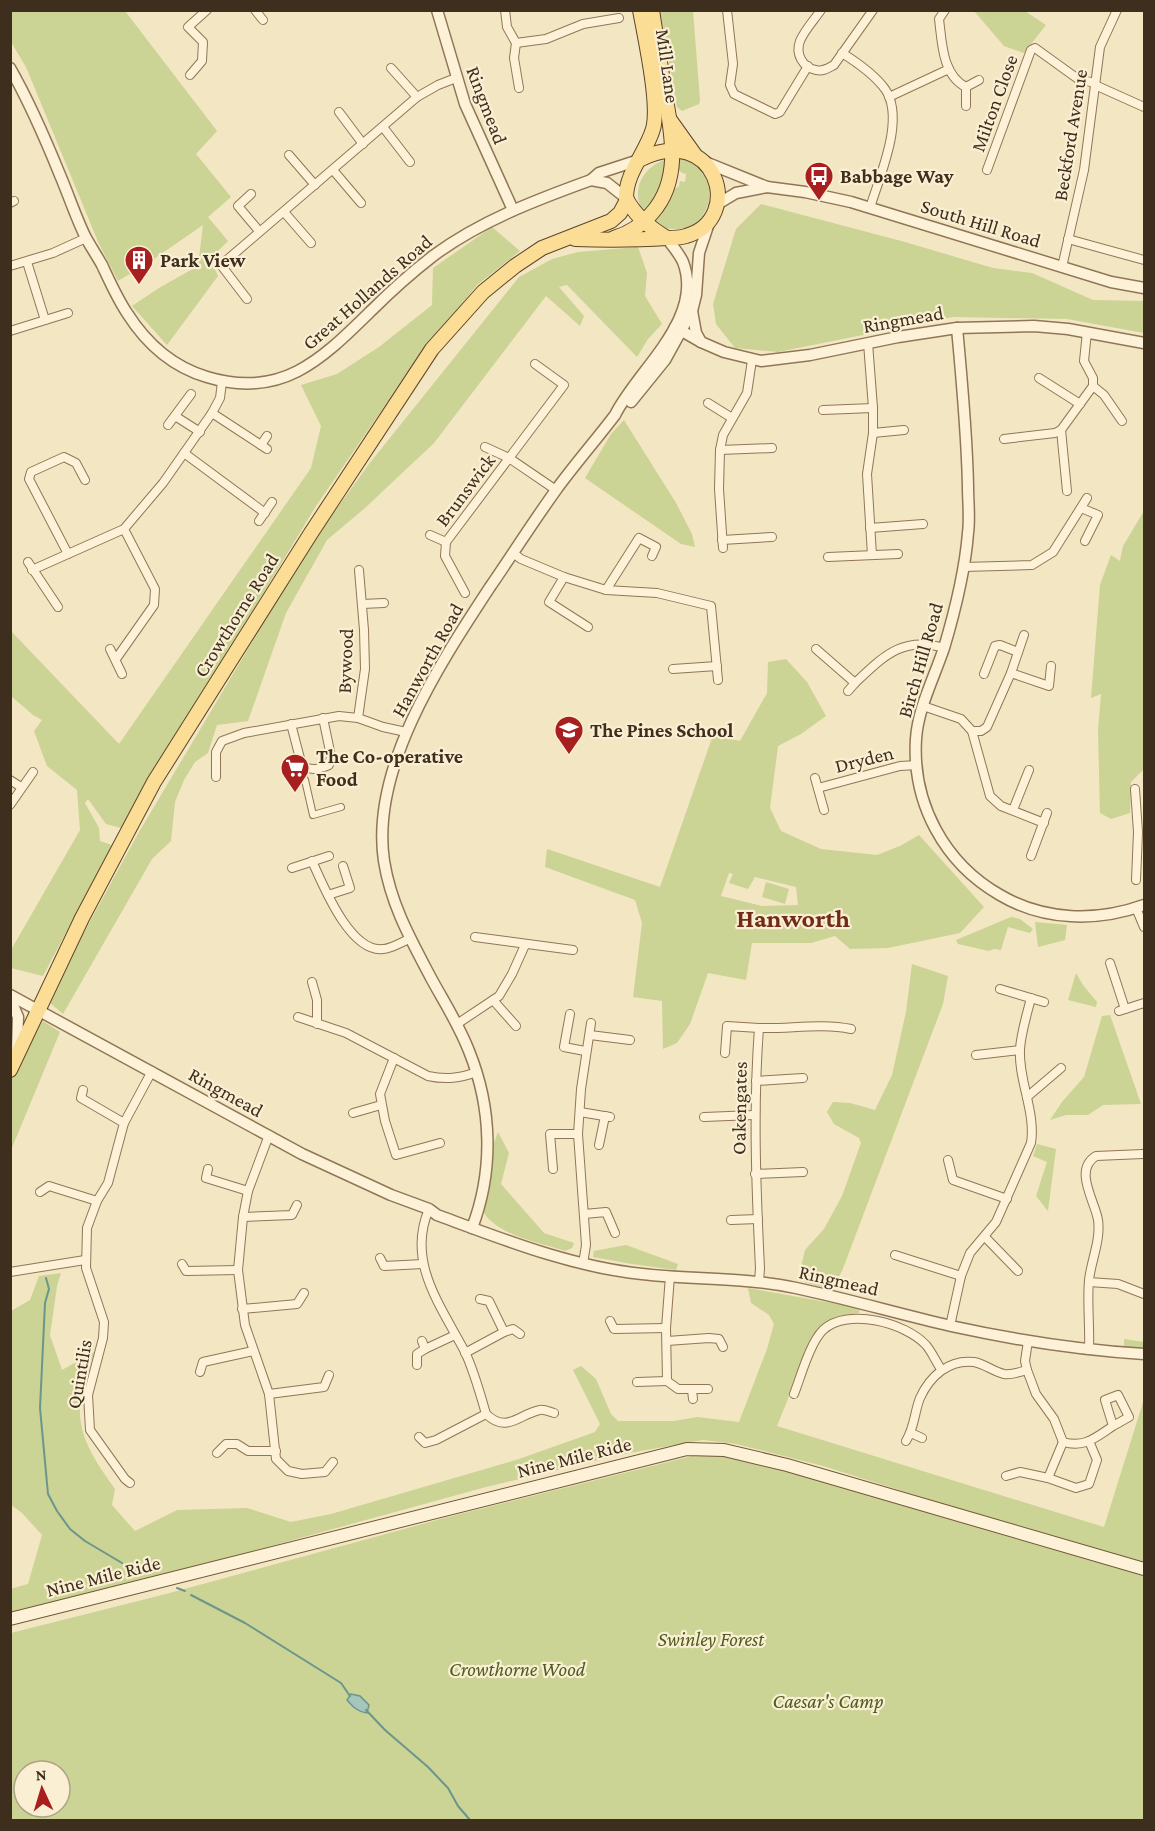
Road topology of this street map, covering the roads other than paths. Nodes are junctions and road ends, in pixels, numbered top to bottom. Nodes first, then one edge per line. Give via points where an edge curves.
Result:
1 (207, 10) edge
2 (255, 10) edge
3 (438, 10) edge
4 (505, 10) edge
5 (640, 10) edge
6 (652, 10) edge
7 (727, 10) edge
8 (821, 10) edge
9 (873, 10) edge
10 (945, 10) edge
11 (1117, 10) edge
12 (619, 18) dead end
13 (263, 20) dead end
14 (516, 43) junction
15 (842, 53) junction
16 (808, 66) junction
17 (10, 68) edge
18 (391, 68) dead end
19 (949, 69) junction
20 (190, 75) dead end
21 (456, 78) junction
22 (979, 80) dead end
23 (1095, 84) junction
24 (966, 87) junction
25 (519, 88) dead end
26 (889, 96) junction
27 (417, 97) junction
28 (966, 106) dead end
29 (1144, 107) edge
30 (339, 112) dead end
31 (669, 118) junction
32 (383, 127) junction
33 (363, 144) junction
34 (672, 151) junction
35 (289, 154) dead end
36 (700, 158) junction
37 (639, 160) junction
38 (411, 162) dead end
39 (333, 170) junction
40 (987, 170) dead end
41 (591, 180) junction
42 (315, 185) junction
43 (767, 187) junction
44 (251, 194) dead end
45 (626, 199) junction
46 (361, 203) dead end
47 (870, 208) junction
48 (513, 210) junction
49 (714, 211) junction
50 (284, 212) junction
51 (644, 222) junction
52 (259, 231) junction
53 (86, 238) junction
54 (567, 238) junction
55 (668, 238) junction
56 (1068, 239) junction
57 (603, 240) junction
58 (311, 243) dead end
59 (1144, 260) edge
60 (27, 262) junction
61 (10, 266) edge
62 (1062, 267) junction
63 (1144, 288) edge
64 (247, 299) dead end
65 (693, 311) junction
66 (68, 313) dead end
67 (45, 320) junction
68 (957, 328) junction
69 (678, 329) junction
70 (10, 331) edge
71 (1087, 332) junction
72 (701, 342) junction
73 (1144, 343) edge
74 (868, 344) junction
75 (752, 360) junction
76 (535, 364) dead end
77 (1039, 378) dead end
78 (222, 382) junction
79 (1093, 386) junction
80 (191, 394) dead end
81 (708, 402) dead end
82 (1080, 404) junction
83 (873, 408) junction
84 (823, 410) dead end
85 (212, 413) junction
86 (175, 416) junction
87 (732, 418) junction
88 (1122, 421) dead end
89 (168, 425) dead end
90 (904, 430) dead end
91 (1061, 430) junction
92 (200, 432) junction
93 (873, 433) junction
94 (267, 436) dead end
95 (1004, 439) dead end
96 (485, 447) dead end
97 (772, 448) dead end
98 (720, 450) junction
99 (184, 453) junction
100 (509, 458) junction
101 (85, 480) dead end
102 (556, 490) junction
103 (1067, 492) dead end
104 (1087, 498) dead end
105 (272, 502) dead end
106 (1082, 508) junction
107 (265, 513) junction
108 (259, 521) dead end
109 (923, 524) dead end
110 (870, 528) junction
111 (124, 529) junction
112 (430, 535) dead end
113 (772, 537) dead end
114 (1084, 541) dead end
115 (446, 542) junction
116 (513, 553) junction
117 (68, 554) junction
118 (898, 554) dead end
119 (872, 555) junction
120 (652, 556) dead end
121 (828, 556) dead end
122 (963, 567) junction
123 (359, 570) dead end
124 (564, 577) junction
125 (606, 590) junction
126 (465, 593) dead end
127 (384, 603) dead end
128 (362, 604) junction
129 (58, 607) dead end
130 (588, 627) dead end
131 (1024, 635) dead end
132 (944, 648) junction
133 (110, 649) dead end
134 (816, 650) dead end
135 (1018, 652) junction
136 (116, 659) junction
137 (717, 666) junction
138 (1051, 666) dead end
139 (674, 669) dead end
140 (1011, 673) junction
141 (122, 674) dead end
142 (984, 674) dead end
143 (718, 680) dead end
144 (855, 683) junction
145 (848, 691) dead end
146 (923, 706) junction
147 (323, 718) junction
148 (358, 718) junction
149 (291, 724) junction
150 (972, 731) junction
151 (406, 732) junction
152 (917, 765) junction
153 (1029, 770) dead end
154 (33, 772) dead end
155 (216, 777) dead end
156 (815, 777) dead end
157 (10, 780) edge
158 (305, 780) dead end
159 (21, 787) junction
160 (818, 788) junction
161 (1135, 789) dead end
162 (10, 805) edge
163 (341, 807) dead end
164 (824, 810) dead end
165 (1013, 810) junction
166 (1047, 813) dead end
167 (1044, 823) junction
168 (1141, 832) edge
169 (329, 856) dead end
170 (1031, 856) dead end
171 (312, 861) junction
172 (343, 866) dead end
173 (292, 868) dead end
174 (1136, 880) dead end
175 (328, 895) junction
176 (1140, 906) edge
177 (1144, 927) edge
178 (475, 937) dead end
179 (409, 939) junction
180 (525, 945) junction
181 (573, 950) dead end
182 (1110, 963) dead end
183 (312, 982) dead end
184 (1000, 989) dead end
185 (10, 997) edge
186 (1031, 998) junction
187 (493, 1000) junction
188 (1044, 1002) dead end
189 (1144, 1003) edge
190 (38, 1010) junction
191 (570, 1014) dead end
192 (298, 1017) dead end
193 (591, 1023) dead end
194 (317, 1024) junction
195 (457, 1024) junction
196 (516, 1026) dead end
197 (759, 1028) junction
198 (851, 1029) dead end
199 (590, 1035) junction
200 (630, 1040) dead end
201 (1020, 1050) junction
202 (585, 1051) junction
203 (725, 1053) dead end
204 (976, 1055) dead end
205 (394, 1058) junction
206 (13, 1064) edge
207 (1061, 1068) dead end
208 (152, 1071) junction
209 (477, 1072) junction
210 (803, 1078) dead end
211 (756, 1082) junction
212 (83, 1090) dead end
213 (1027, 1097) junction
214 (381, 1105) junction
215 (580, 1112) junction
216 (352, 1113) dead end
217 (754, 1115) junction
218 (704, 1117) dead end
219 (124, 1123) junction
220 (578, 1134) junction
221 (269, 1135) junction
222 (440, 1143) dead end
223 (600, 1145) dead end
224 (1143, 1154) dead end
225 (948, 1160) dead end
226 (208, 1168) dead end
227 (553, 1169) dead end
228 (803, 1172) dead end
229 (755, 1174) junction
230 (248, 1191) junction
231 (40, 1192) dead end
232 (1007, 1199) junction
233 (97, 1201) junction
234 (297, 1205) dead end
235 (429, 1209) junction
236 (584, 1214) junction
237 (243, 1217) junction
238 (758, 1219) junction
239 (731, 1220) dead end
240 (473, 1224) junction
241 (615, 1233) dead end
242 (985, 1237) junction
243 (896, 1255) dead end
244 (380, 1258) dead end
245 (85, 1260) junction
246 (182, 1263) dead end
247 (423, 1264) junction
248 (583, 1264) junction
249 (238, 1270) junction
250 (1018, 1271) dead end
251 (10, 1272) edge
252 (670, 1276) junction
253 (961, 1276) junction
254 (759, 1282) junction
255 (1089, 1282) junction
256 (304, 1293) dead end
257 (1144, 1294) edge
258 (480, 1299) dead end
259 (243, 1309) junction
260 (610, 1321) dead end
261 (950, 1326) junction
262 (666, 1328) junction
263 (504, 1332) junction
264 (520, 1334) dead end
265 (454, 1335) junction
266 (667, 1341) junction
267 (1028, 1341) junction
268 (723, 1347) dead end
269 (1089, 1350) junction
270 (253, 1351) junction
271 (465, 1353) junction
272 (1144, 1354) edge
273 (417, 1365) dead end
274 (941, 1369) junction
275 (1027, 1370) junction
276 (200, 1372) dead end
277 (329, 1375) dead end
278 (667, 1381) junction
279 (637, 1382) dead end
280 (708, 1389) dead end
281 (269, 1394) junction
282 (794, 1394) dead end
283 (554, 1413) dead end
284 (486, 1414) junction
285 (1113, 1426) dead end
286 (911, 1433) junction
287 (418, 1437) dead end
288 (922, 1438) dead end
289 (906, 1441) dead end
290 (1089, 1441) junction
291 (1063, 1442) junction
292 (276, 1451) junction
293 (217, 1453) dead end
294 (333, 1462) dead end
295 (1005, 1476) dead end
296 (1048, 1478) junction
297 (130, 1483) dead end
298 (1144, 1569) edge
299 (10, 1619) edge

1 - 20 street via 188,27 203,42 202,61
2 - 13 street
3 - 21 street, Ringmead
4 - 14 street via 507,27
5 - 37 main road, Mill Lane via 655,120
6 - 31 main road, Mill Lane
7 - 16 street via 734,64 730,85 734,94 775,114
8 - 16 street via 800,39 798,50
9 - 15 street
10 - 19 street via 939,19 943,58
11 - 23 street, Beckford Avenue via 1100,47
12 - 14 street via 582,24 546,39
14 - 25 street
15 - 16 street via 834,65 824,70
15 - 26 street via 869,72
17 - 53 street, Great Hollands Road via 35,114
18 - 27 street
19 - 24 street
19 - 26 street
21 - 27 street
21 - 48 street, Ringmead via 473,125
22 - 24 street
23 - 29 street
23 - 40 street, Milton Close via 1078,79 1035,48 1031,50
23 - 56 street, Beckford Avenue via 1084,171
24 - 28 street
26 - 47 street via 891,139
27 - 32 street
30 - 33 street
31 - 34 main road, Mill Lane
31 - 36 main road, Mill Lane
32 - 33 street
32 - 38 street
33 - 39 street
34 - 36 main road via 686,151
34 - 37 main road
34 - 51 main road, Mill Lane via 667,189
35 - 42 street
36 - 43 street, South Hill Road
36 - 49 main road, Mill Lane via 716,182
37 - 41 street, Great Hollands Road via 599,173
37 - 45 main road, Mill Lane via 628,182
39 - 42 street
39 - 46 street
41 - 45 street via 608,183
41 - 48 street, Great Hollands Road
42 - 50 street
43 - 47 street, South Hill Road
43 - 49 street via 736,193
44 - 52 street via 238,206
45 - 51 main road
45 - 54 main road, Crowthorne Road via 611,221
47 - 62 street, South Hill Road
48 - 78 street, Great Hollands Road via 434,255 315,362 279,378 249,384
49 - 55 main road, Crowthorne Road via 692,234
49 - 65 street, Hanworth Road via 699,253
50 - 52 street
50 - 58 street
51 - 55 main road
51 - 57 main road, Crowthorne Road
52 - 64 street via 221,265
53 - 60 street
53 - 78 street, Great Hollands Road via 128,314 153,346 174,363
54 - 57 main road, Crowthorne Road
54 - 190 main road, Crowthorne Road via 534,252 497,279 427,356 154,782
55 - 57 main road, Crowthorne Road
55 - 69 street, Hanworth Road via 682,260 686,282
56 - 59 street
56 - 62 street, Beckford Avenue
60 - 61 street
60 - 67 street
62 - 63 street, South Hill Road
65 - 69 street, Hanworth Road
65 - 72 street
66 - 67 street
67 - 70 street
68 - 71 street, Ringmead via 1034,327
68 - 74 street, Ringmead
68 - 122 street, Birch Hill Road via 967,456 968,531
69 - 72 street, Ringmead
69 - 102 street, Hanworth Road
71 - 73 street, Ringmead
71 - 79 street via 1083,361
72 - 75 street, Ringmead
74 - 75 street, Ringmead via 784,359
74 - 83 street
75 - 87 street via 747,393
76 - 100 street, Brunswick via 564,385
77 - 82 street
78 - 85 street via 220,398
79 - 82 street
79 - 88 street
80 - 86 street
81 - 87 street
82 - 91 street
83 - 84 street
83 - 93 street
85 - 92 street
85 - 94 street via 264,447
86 - 89 street
86 - 92 street
87 - 98 street
90 - 93 street
91 - 95 street
91 - 103 street
92 - 99 street
93 - 110 street via 867,474
96 - 100 street, Brunswick
97 - 98 street
98 - 113 street via 723,544
99 - 107 street
99 - 111 street
100 - 102 street, Brunswick
100 - 115 street, Brunswick
101 - 117 street via 76,463 64,458 31,471 29,479
102 - 116 street, Hanworth Road
104 - 106 street
105 - 107 street
106 - 114 street via 1098,515
106 - 122 street via 1053,552 1032,565
107 - 108 street
109 - 110 street
110 - 119 street
111 - 117 street
111 - 136 street via 155,589 154,605
112 - 115 street, Brunswick
115 - 126 street, Brunswick via 445,556
116 - 124 street
116 - 151 street, Hanworth Road via 453,643
117 - 129 street via 30,566
118 - 119 street
119 - 121 street
120 - 125 street via 656,547 639,537
122 - 132 street, Birch Hill Road
123 - 128 street, Bywood
124 - 125 street
124 - 130 street via 549,602
125 - 137 street via 657,593 715,607
127 - 128 street, Bywood
128 - 148 street, Bywood via 365,669
131 - 135 street
132 - 144 street via 911,644 884,656
132 - 146 street, Birch Hill Road
133 - 136 street
134 - 144 street
135 - 140 street
135 - 142 street via 995,645
136 - 141 street
137 - 139 street
137 - 143 street
138 - 140 street via 1049,689
140 - 150 street via 987,727
144 - 145 street
146 - 150 street via 961,719
146 - 152 street, Birch Hill Road via 916,740
147 - 148 street, Bywood
147 - 149 street, Bywood
147 - 149 street, Bywood via 331,756 329,765 320,768 302,766
148 - 151 street, Bywood
149 - 155 street, Bywood via 222,741 216,752
150 - 165 street via 990,796
151 - 179 street, Hanworth Road via 387,788 383,849 392,896
152 - 160 street, Dryden
152 - 176 street, Birch Hill Road via 925,808 942,842 964,869 989,889 1031,910 1064,916 1094,916
153 - 165 street
154 - 159 street
156 - 160 street, Dryden
157 - 159 street
158 - 163 street via 313,815
159 - 162 street
160 - 164 street, Dryden
161 - 168 street
165 - 167 street
166 - 167 street
167 - 170 street
168 - 174 street
169 - 171 street
171 - 173 street
171 - 175 street
172 - 175 street via 350,888
175 - 179 street via 343,921 363,943 383,950
176 - 177 street
178 - 180 street
179 - 195 street, Hanworth Road
180 - 181 street
180 - 187 street via 513,975
182 - 189 street via 1122,1010
183 - 194 street
184 - 186 street
185 - 190 street, Ringmead
185 - 206 street via 18,1017
186 - 188 street
186 - 201 street
187 - 195 street
187 - 196 street
190 - 206 main road, Crowthorne Road
190 - 208 street, Ringmead
191 - 202 street via 564,1047
192 - 194 street
193 - 199 street
194 - 205 street via 346,1033
195 - 209 street, Hanworth Road
197 - 198 street via 831,1025
197 - 203 street via 727,1026
197 - 211 street, Oakengates
199 - 200 street
199 - 202 street
201 - 204 street
201 - 213 street
202 - 215 street
205 - 209 street via 415,1071 442,1079
205 - 214 street via 380,1094
207 - 213 street
208 - 219 street, Quintilis
208 - 221 street, Ringmead
209 - 240 street, Hanworth Road via 486,1119 488,1160 483,1195
210 - 211 street
211 - 217 street, Oakengates
212 - 219 street via 81,1098
213 - 232 street via 1031,1143
214 - 216 street
214 - 222 street via 396,1155
215 - 220 street
215 - 223 street via 607,1116
217 - 218 street
217 - 229 street, Oakengates
219 - 233 street, Quintilis via 108,1183
220 - 227 street via 546,1135
220 - 236 street
221 - 230 street
221 - 235 street, Ringmead via 302,1154
224 - 255 street via 1096,1156 1087,1166 1086,1182 1099,1221
225 - 232 street via 954,1180
226 - 230 street via 206,1178
228 - 229 street
229 - 238 street, Oakengates
230 - 237 street
231 - 233 street via 49,1186
232 - 242 street
233 - 245 street, Quintilis via 87,1228
234 - 237 street via 292,1215
235 - 240 street, Ringmead via 437,1215
235 - 247 street via 421,1230
236 - 241 street via 606,1212
236 - 248 street
237 - 249 street
238 - 239 street
238 - 254 street, Oakengates
240 - 248 street, Ringmead via 509,1242
242 - 250 street
242 - 253 street via 970,1253
243 - 253 street
244 - 247 street via 384,1266
245 - 251 street
245 - 297 street, Quintilis via 104,1322 88,1395 90,1430
246 - 249 street via 186,1271
247 - 265 street
248 - 252 street, Ringmead
249 - 259 street
252 - 254 street, Ringmead
252 - 262 street
253 - 261 street
254 - 261 street, Ringmead
255 - 257 street via 1118,1284
255 - 269 street
256 - 259 street via 297,1304
258 - 263 street via 489,1301
259 - 270 street
260 - 262 street via 614,1329
261 - 267 street, Ringmead
262 - 266 street
263 - 264 street via 513,1329
263 - 271 street
265 - 271 street
265 - 273 street via 423,1345 417,1354
266 - 268 street via 719,1339
266 - 278 street
267 - 269 street, Ringmead
267 - 275 street
269 - 272 street, Ringmead
270 - 276 street via 203,1362
270 - 281 street
271 - 284 street
274 - 275 street via 971,1362 985,1364 1002,1374
274 - 282 street via 926,1345 914,1336 858,1317 823,1330 803,1383
274 - 286 street via 920,1399
275 - 291 street
277 - 281 street via 324,1387
278 - 279 street
278 - 280 street via 693,1395
281 - 292 street
283 - 284 street via 542,1409 506,1424
284 - 287 street via 436,1440 424,1443
285 - 290 street
286 - 288 street
286 - 289 street
290 - 291 street via 1076,1445
290 - 296 street via 1097,1460 1089,1484 1076,1488
291 - 296 street
292 - 293 street via 248,1451 237,1444 226,1444
292 - 294 street via 276,1459 288,1471 302,1474 325,1472
295 - 296 street via 1020,1472
298 - 299 main road, Nine Mile Ride via 787,1465 724,1450 687,1449

